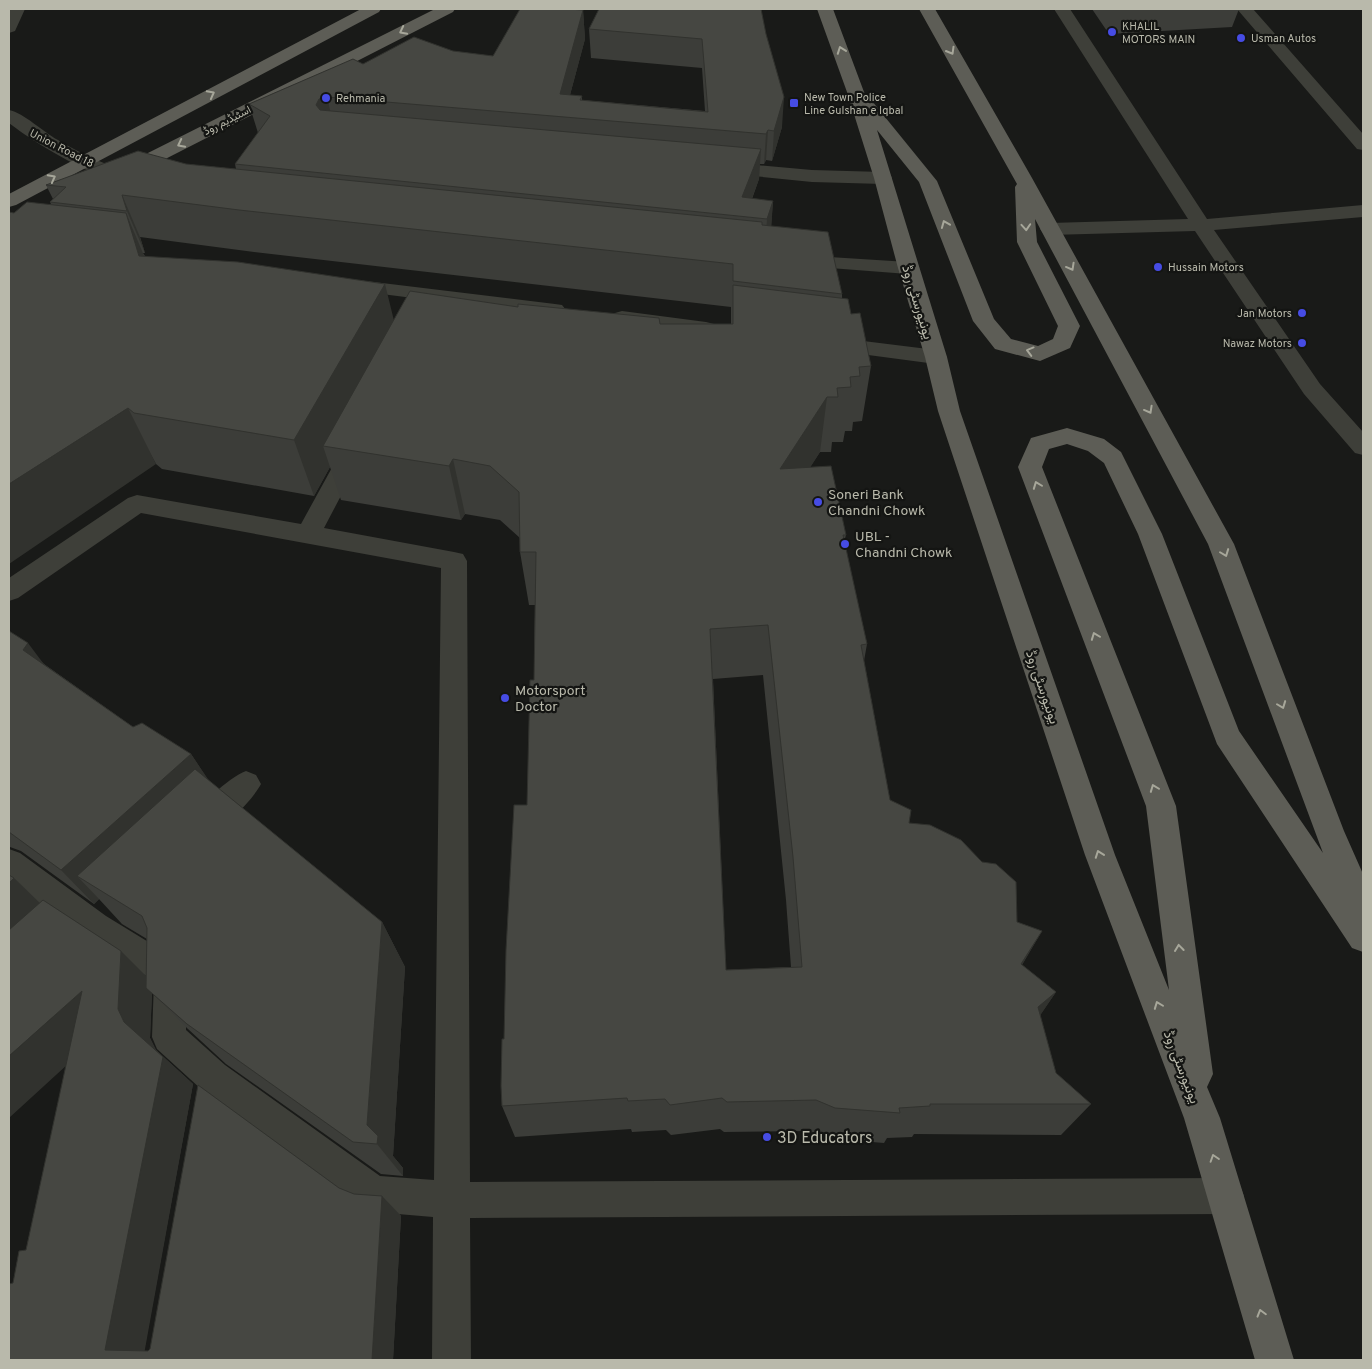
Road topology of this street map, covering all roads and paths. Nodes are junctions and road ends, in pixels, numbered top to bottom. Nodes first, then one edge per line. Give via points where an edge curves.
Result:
1 (17, 9) edge
2 (373, 9) edge
3 (447, 9) edge
4 (825, 9) edge
5 (927, 9) edge
6 (1062, 9) edge
7 (1246, 9) edge
8 (9, 28) edge
9 (856, 92) junction
10 (9, 115) edge
11 (1363, 145) edge
12 (85, 161) junction
13 (702, 167) edge
14 (883, 178) junction
15 (1023, 178) junction
16 (111, 180) junction
17 (147, 183) edge
18 (9, 201) edge
19 (1363, 212) edge
20 (1201, 224) junction
21 (1050, 228) junction
22 (778, 259) edge
23 (908, 268) junction
24 (330, 282) edge
25 (574, 312) edge
26 (603, 316) edge
27 (730, 332) edge
28 (808, 341) edge
29 (936, 357) junction
30 (363, 432) edge
31 (1363, 447) edge
32 (308, 535) junction
33 (9, 591) edge
34 (246, 784) dead end
35 (182, 845) edge
36 (9, 863) edge
37 (1363, 908) edge
38 (1363, 937) edge
39 (213, 1077) junction
40 (206, 1116) edge
41 (1202, 1118) junction
42 (1226, 1196) junction
43 (453, 1200) junction
44 (451, 1360) edge
45 (1275, 1360) edge

1 - 8 street
12 -> 2 main road
3 -> 16 main road, اسٹیڈیم روڈ
9 -> 4 main road, یونیورسٹی روڈ
5 -> 15 main road
6 - 20 street
7 - 11 street
9 - 14 main road, یونیورسٹی روڈ
15 -> 9 main road via 1028,242 1069,326 1062,343 1040,354 1003,344 984,321 928,181
10 - 12 street, Union Road 18 via 34,136
12 - 16 street, Union Road 18
18 -> 12 main road
13 - 14 street
14 - 23 main road, یونیورسٹی روڈ
15 - 21 main road
16 - 17 street, Union Road 18
19 - 20 street
20 - 21 street
20 - 31 street via 1312,389
21 -> 37 main road via 1222,544 1329,830
22 - 23 street
23 - 29 main road, یونیورسٹی روڈ
24 - 25 street via 432,304
26 - 27 street
28 - 29 street
41 -> 29 main road, یونیورسٹی روڈ via 1100,855 949,411
30 - 32 street
32 - 33 street via 137,504
32 - 43 street via 454,561
34 - 35 street
36 - 39 street via 85,919 170,973 169,1037
41 -> 38 main road via 1161,806 1030,467 1040,444 1067,436 1096,445 1113,458 1150,534 1226,736
39 - 40 street
39 - 43 street via 374,1194
42 -> 41 main road, یونیورسٹی روڈ
42 - 43 street
45 -> 42 main road, یونیورسٹی روڈ
43 - 44 street

